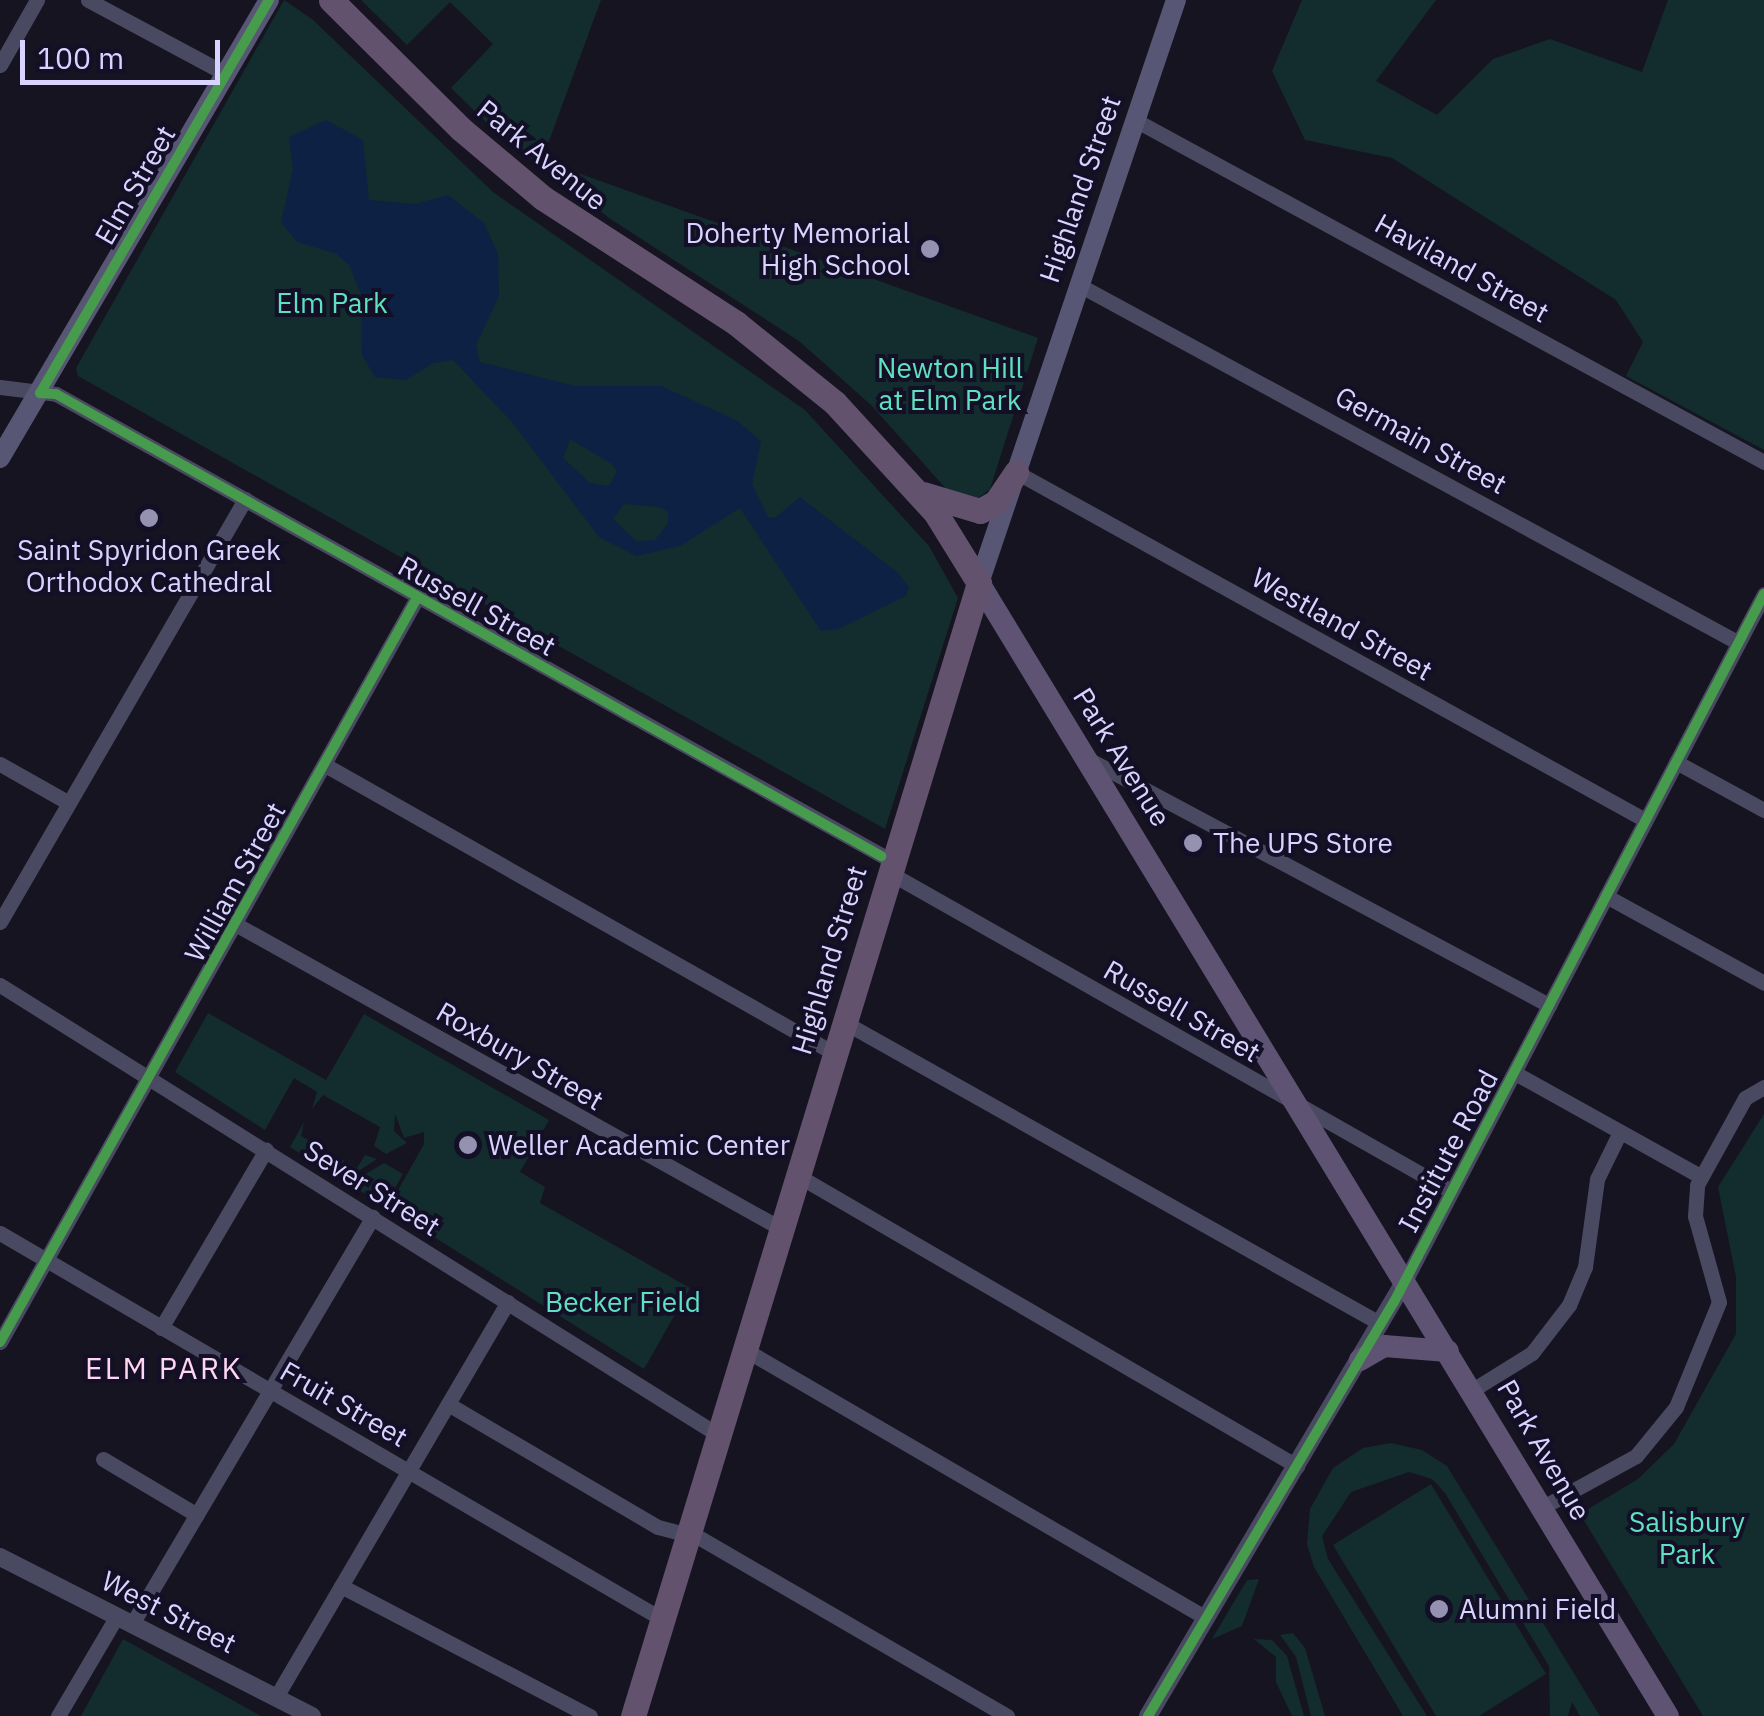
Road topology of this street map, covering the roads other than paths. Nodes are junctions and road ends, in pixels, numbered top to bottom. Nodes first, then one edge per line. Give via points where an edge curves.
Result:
1 (37, 0) edge
2 (88, 0) edge
3 (268, 0) edge
4 (331, 0) edge
5 (1176, 0) edge
6 (0, 64) edge
7 (226, 74) junction
8 (1136, 120) junction
9 (1079, 285) junction
10 (0, 388) edge
11 (40, 393) junction
12 (0, 458) edge
13 (1764, 462) edge
14 (1016, 472) junction
15 (918, 492) junction
16 (244, 499) junction
17 (979, 583) junction
18 (1764, 594) edge
19 (418, 598) junction
20 (1737, 642) junction
21 (1088, 760) junction
22 (1676, 762) junction
23 (0, 764) edge
24 (325, 765) junction
25 (68, 802) junction
26 (1764, 810) edge
27 (1645, 820) junction
28 (890, 866) junction
29 (1606, 896) junction
30 (0, 922) edge
31 (237, 924) junction
32 (1764, 983) edge
33 (0, 985) edge
34 (1549, 1005) junction
35 (842, 1020) junction
36 (832, 1052) junction
37 (1514, 1073) junction
38 (152, 1079) junction
39 (1764, 1087) edge
40 (1298, 1106) junction
41 (1620, 1132) junction
42 (266, 1150) junction
43 (795, 1174) junction
44 (1700, 1176) junction
45 (1451, 1191) junction
46 (373, 1217) junction
47 (780, 1228) junction
48 (0, 1233) edge
49 (49, 1262) junction
50 (1405, 1281) junction
51 (508, 1302) junction
52 (1381, 1324) junction
53 (162, 1328) junction
54 (0, 1342) edge
55 (742, 1348) junction
56 (1448, 1351) junction
57 (1360, 1360) junction
58 (1474, 1389) junction
59 (270, 1390) junction
60 (448, 1404) junction
61 (717, 1434) junction
62 (103, 1460) dead end
63 (1297, 1466) junction
64 (409, 1470) junction
65 (1542, 1508) junction
66 (197, 1514) junction
67 (687, 1536) junction
68 (2, 1561) edge
69 (341, 1586) junction
70 (1206, 1618) junction
71 (662, 1619) junction
72 (124, 1620) junction
73 (276, 1697) junction
74 (641, 1713) edge
75 (58, 1716) edge
76 (312, 1716) edge
77 (590, 1716) edge
78 (1006, 1716) edge
79 (1148, 1716) edge
80 (1668, 1716) edge

1 - 6 street
2 - 7 street
3 - 7 main road, Elm Street
4 - 15 highway, Park Avenue via 500,163 586,230 754,335 862,428
5 - 8 main road, Highland Street
7 - 11 main road, Elm Street
8 - 9 main road, Highland Street
8 - 13 street, Haviland Street
9 - 14 main road, Highland Street
9 - 20 street, Germain Street
10 - 11 street, Russell Street
11 - 12 main road, Elm Street
11 - 16 street, Russell Street via 56,394
14 - 15 highway via 996,502 980,511
14 - 17 main road, Highland Street
14 - 27 street, Westland Street
15 - 17 highway, Park Avenue
16 - 19 street, Russell Street
16 - 25 street
17 - 21 main road, Park Avenue
17 - 28 highway, Highland Street
18 - 20 street, Institute Road
19 - 24 street, William Street
19 - 28 street, Russell Street
20 - 22 street, Institute Road
21 - 34 street
21 - 40 main road, Park Avenue
22 - 26 street
22 - 27 street, Institute Road
23 - 25 street
24 - 31 street, William Street
24 - 36 street
25 - 30 street
27 - 29 street, Institute Road
28 - 35 highway, Highland Street
28 - 40 street, Russell Street
29 - 32 street
29 - 34 street, Institute Road
31 - 38 street, William Street
31 - 47 street, Roxbury Street
33 - 38 street, Sever Street
34 - 37 street, Institute Road
35 - 36 highway, Highland Street
35 - 52 street
36 - 43 highway, Highland Street
37 - 41 street
37 - 45 street, Institute Road
38 - 42 street, Sever Street
38 - 49 street, William Street
39 - 44 street via 1744,1098
40 - 45 street, Russell Street
40 - 50 main road, Park Avenue
41 - 44 street
41 - 58 street via 1598,1179 1585,1267 1564,1313 1532,1353
42 - 46 street, Sever Street
42 - 53 street
43 - 47 highway, Highland Street
43 - 63 street
44 - 65 street via 1696,1216 1720,1302 1712,1333 1650,1445
45 - 50 street, Institute Road
46 - 51 street, Sever Street
46 - 59 street
47 - 55 highway, Highland Street
48 - 49 street, Fruit Street
49 - 53 street, Fruit Street
49 - 54 street, William Street
50 - 52 street, Institute Road
50 - 56 main road, Park Avenue
51 - 60 street
51 - 61 street, Sever Street
52 - 57 street, Institute Road
53 - 59 street, Fruit Street
55 - 61 highway, Highland Street
55 - 70 street
56 - 57 main road via 1384,1346
56 - 58 main road, Park Avenue
57 - 63 street, Institute Road
58 - 65 main road, Park Avenue
59 - 64 street, Fruit Street
59 - 66 street
60 - 64 street
60 - 67 street via 658,1527
61 - 67 highway, Highland Street
62 - 66 street
63 - 70 street, Institute Road
64 - 69 street
64 - 71 street, Fruit Street
65 - 80 main road, Park Avenue
66 - 72 street
67 - 71 highway, Highland Street
67 - 78 street
68 - 72 street, West Street
69 - 73 street
69 - 77 street
70 - 79 street, Institute Road
71 - 74 highway, Highland Street
72 - 73 street, West Street
72 - 75 street
73 - 76 street, West Street

